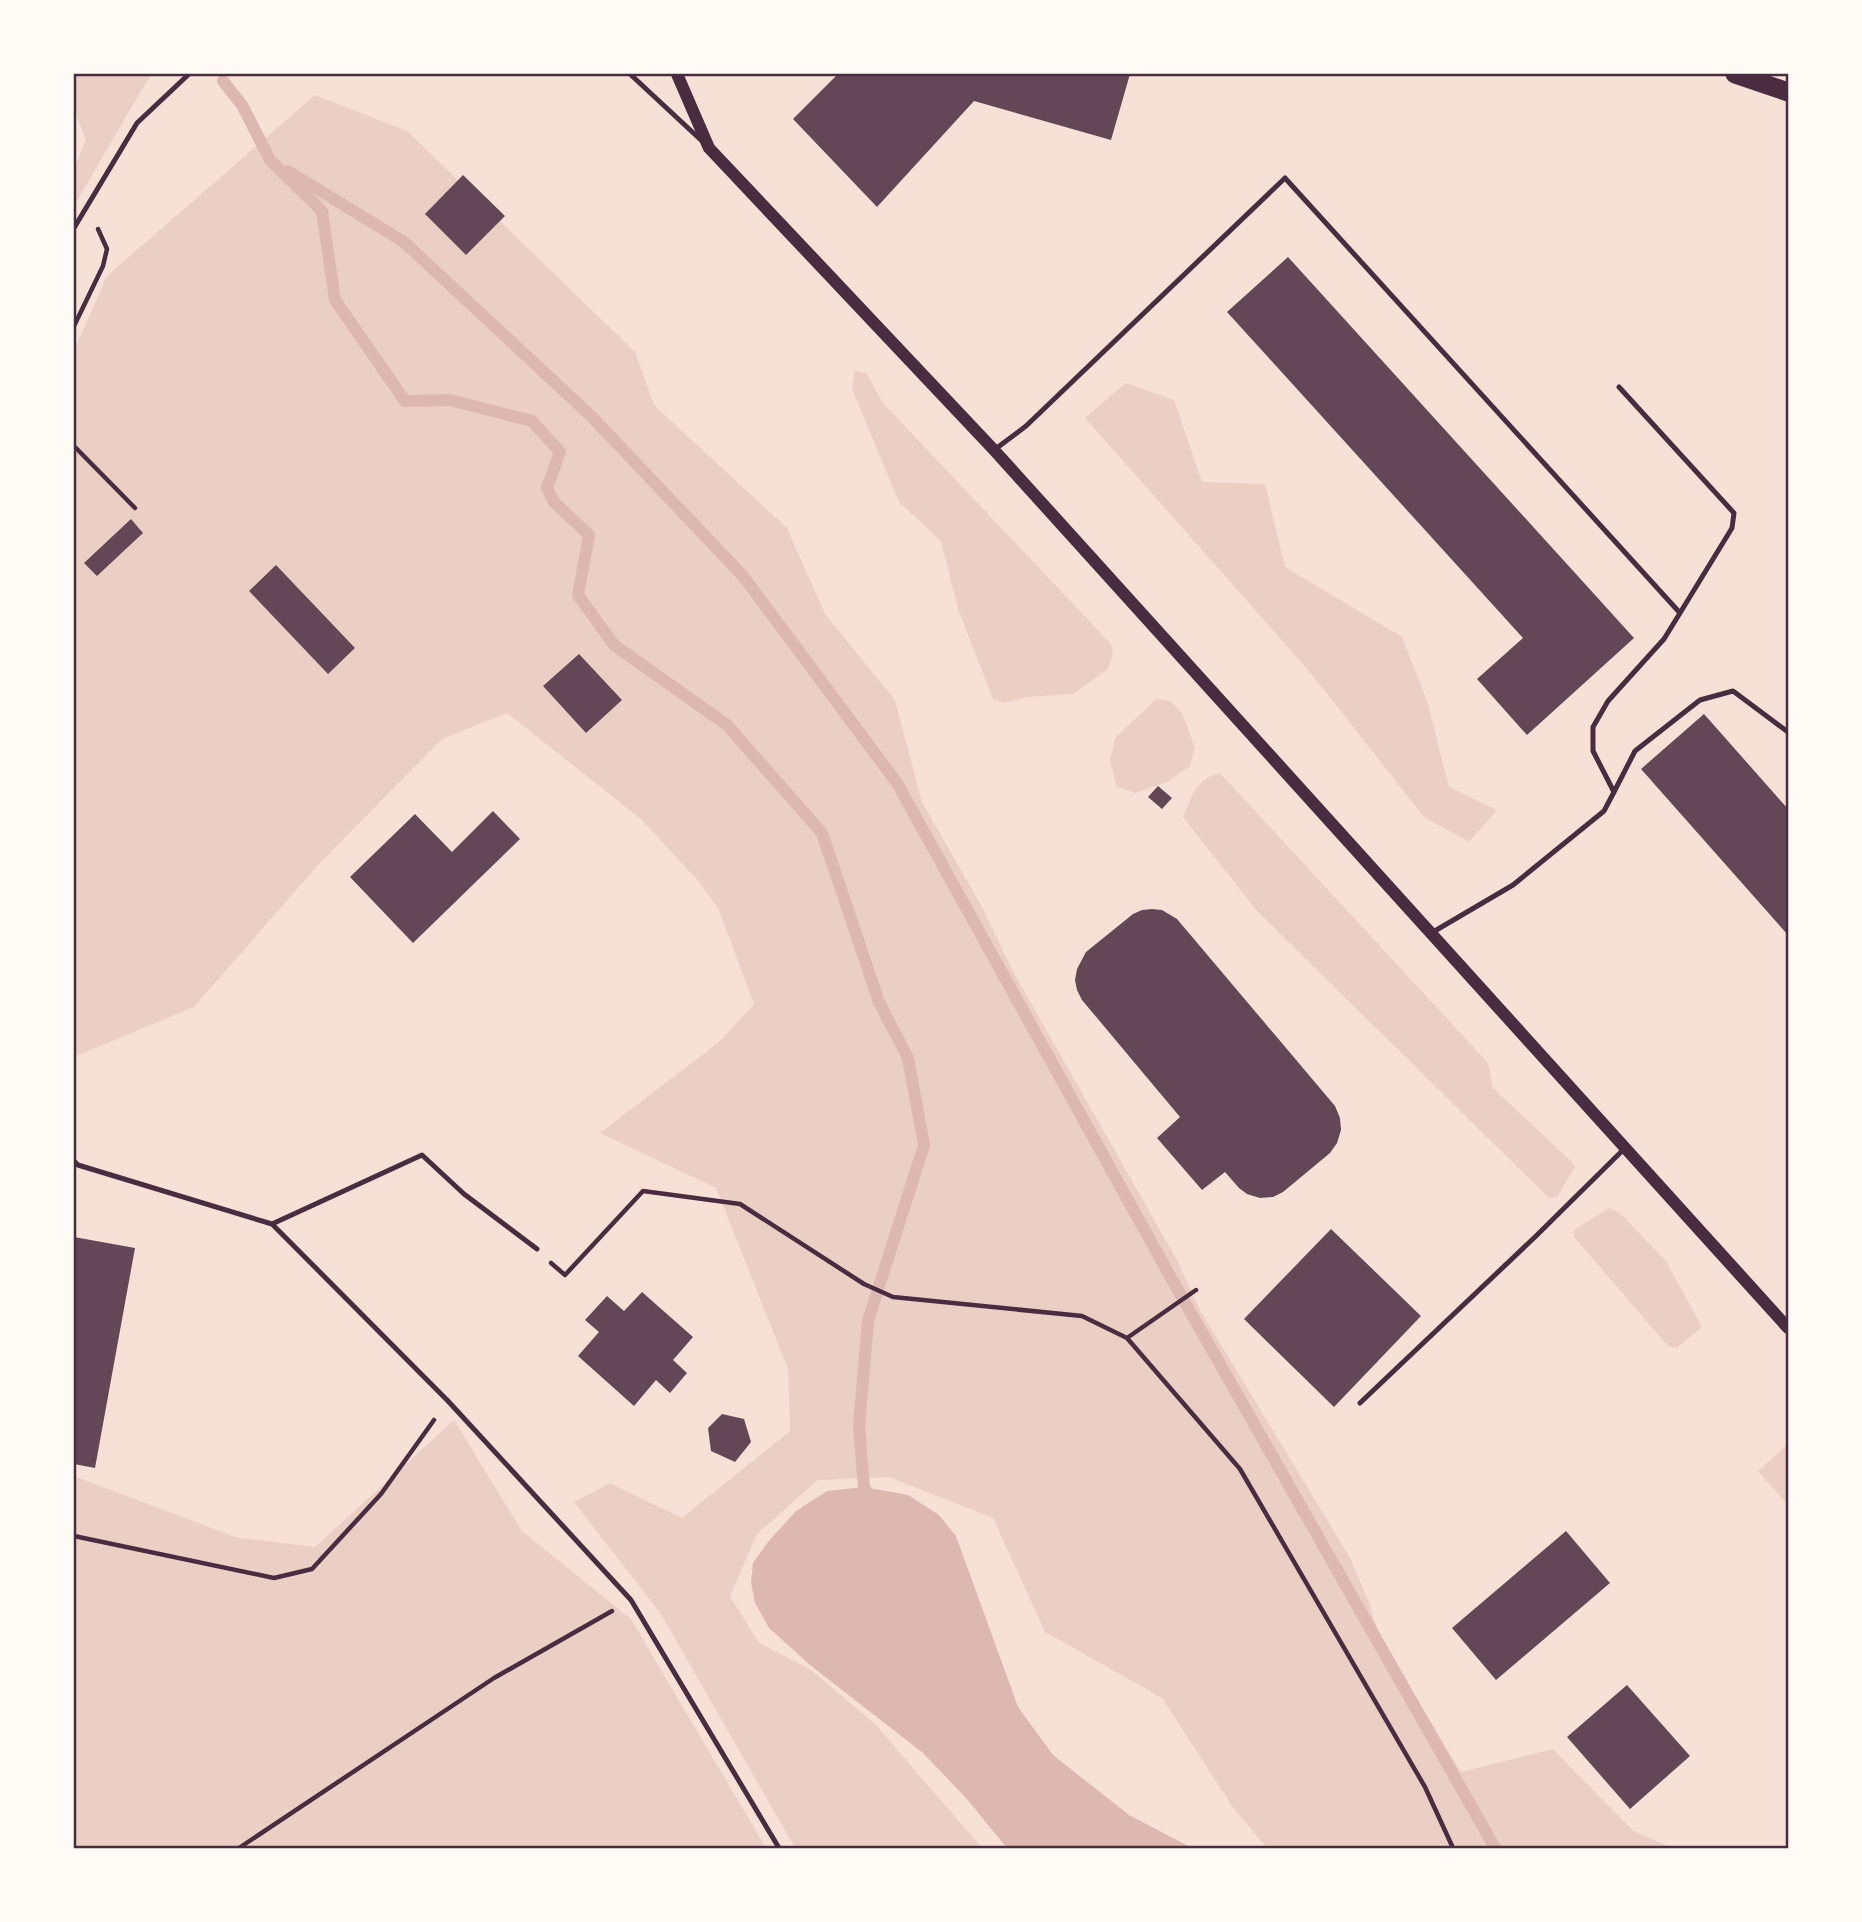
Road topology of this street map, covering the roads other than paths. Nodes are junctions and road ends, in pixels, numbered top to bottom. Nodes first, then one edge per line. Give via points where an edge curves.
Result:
1 (189, 74) edge
2 (630, 74) edge
3 (677, 74) edge
4 (1735, 74) edge
5 (1788, 92) edge
6 (709, 148) junction
7 (74, 228) edge
8 (1619, 387) dead end
9 (994, 450) junction
10 (1680, 613) junction
11 (1788, 732) edge
12 (1614, 792) junction
13 (1430, 933) junction
14 (1626, 1148) junction
15 (74, 1161) edge
16 (272, 1224) junction
17 (537, 1250) road end
18 (1788, 1328) edge
19 (1360, 1403) dead end
20 (779, 1849) edge

1 - 7 lane via 136,123
2 - 6 lane
3 - 6 street
4 - 5 highway
6 - 9 street
8 - 10 lane via 1734,513 1732,528
9 - 10 lane via 1026,426 1285,178
9 - 13 street
10 - 12 lane via 1664,639 1608,701 1593,727 1593,751
11 - 12 lane via 1733,691 1700,700 1635,751
12 - 13 lane via 1604,811 1513,885
13 - 14 street
14 - 18 street
14 - 19 lane
15 - 16 lane
16 - 17 lane via 422,1155
16 - 20 lane via 447,1401 631,1600

